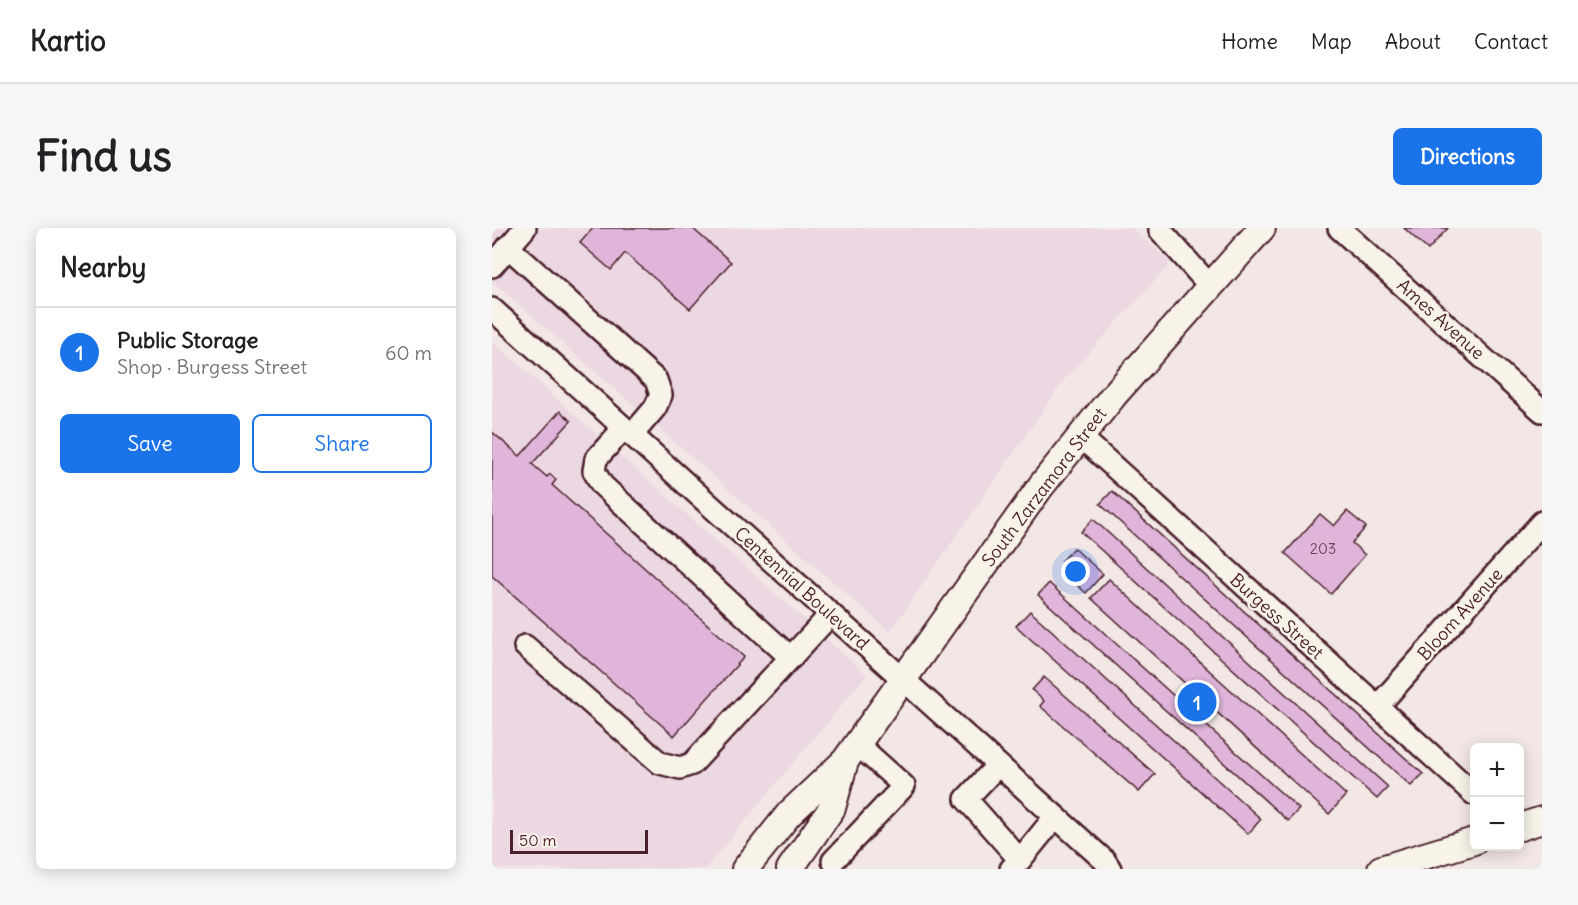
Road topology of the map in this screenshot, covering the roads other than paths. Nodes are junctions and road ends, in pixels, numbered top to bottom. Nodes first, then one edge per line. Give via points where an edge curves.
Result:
1 (525, 228) edge
2 (1160, 228) edge
3 (1262, 228) edge
4 (1339, 228) edge
5 (508, 248) junction
6 (492, 266) edge
7 (1210, 285) junction
8 (492, 309) edge
9 (1542, 411) edge
10 (628, 432) junction
11 (1081, 437) junction
12 (1542, 522) edge
13 (831, 615) junction
14 (525, 646) dead end
15 (791, 658) junction
16 (904, 680) junction
17 (1378, 706) junction
18 (851, 753) junction
19 (998, 765) junction
20 (1470, 790) edge
21 (1055, 817) junction
22 (1542, 820) edge
23 (1524, 826) edge
24 (814, 834) junction
25 (1470, 842) edge
26 (1016, 864) edge
27 (836, 865) edge
28 (745, 869) edge
29 (790, 869) edge
30 (1110, 869) edge
31 (1382, 869) edge

1 - 5 street
2 - 7 street
3 - 7 main road, South Zarzamora Street
4 - 9 street, Ames Avenue
5 - 6 street
5 - 10 street via 656,380 661,395 655,408
7 - 11 main road, South Zarzamora Street
8 - 10 street, Centennial Boulevard
10 - 13 street, Centennial Boulevard
10 - 15 street via 596,459 594,471 602,485
11 - 16 main road, South Zarzamora Street via 1041,486
11 - 17 street, Burgess Street
12 - 17 street, Bloom Avenue
13 - 15 street
13 - 16 street, Centennial Boulevard
14 - 15 street via 660,763 680,768 692,764
16 - 18 main road, South Zarzamora Street
16 - 19 street, Centennial Boulevard
17 - 20 street, Burgess Street
18 - 24 main road, South Zarzamora Street via 832,808
18 - 27 street via 904,786
18 - 28 main road, South Zarzamora Street via 789,814
19 - 21 street, Centennial Boulevard
19 - 26 street via 966,799
21 - 26 street
21 - 30 street, Centennial Boulevard
22 - 23 main road
24 - 27 street
24 - 29 main road, South Zarzamora Street
25 - 31 main road

